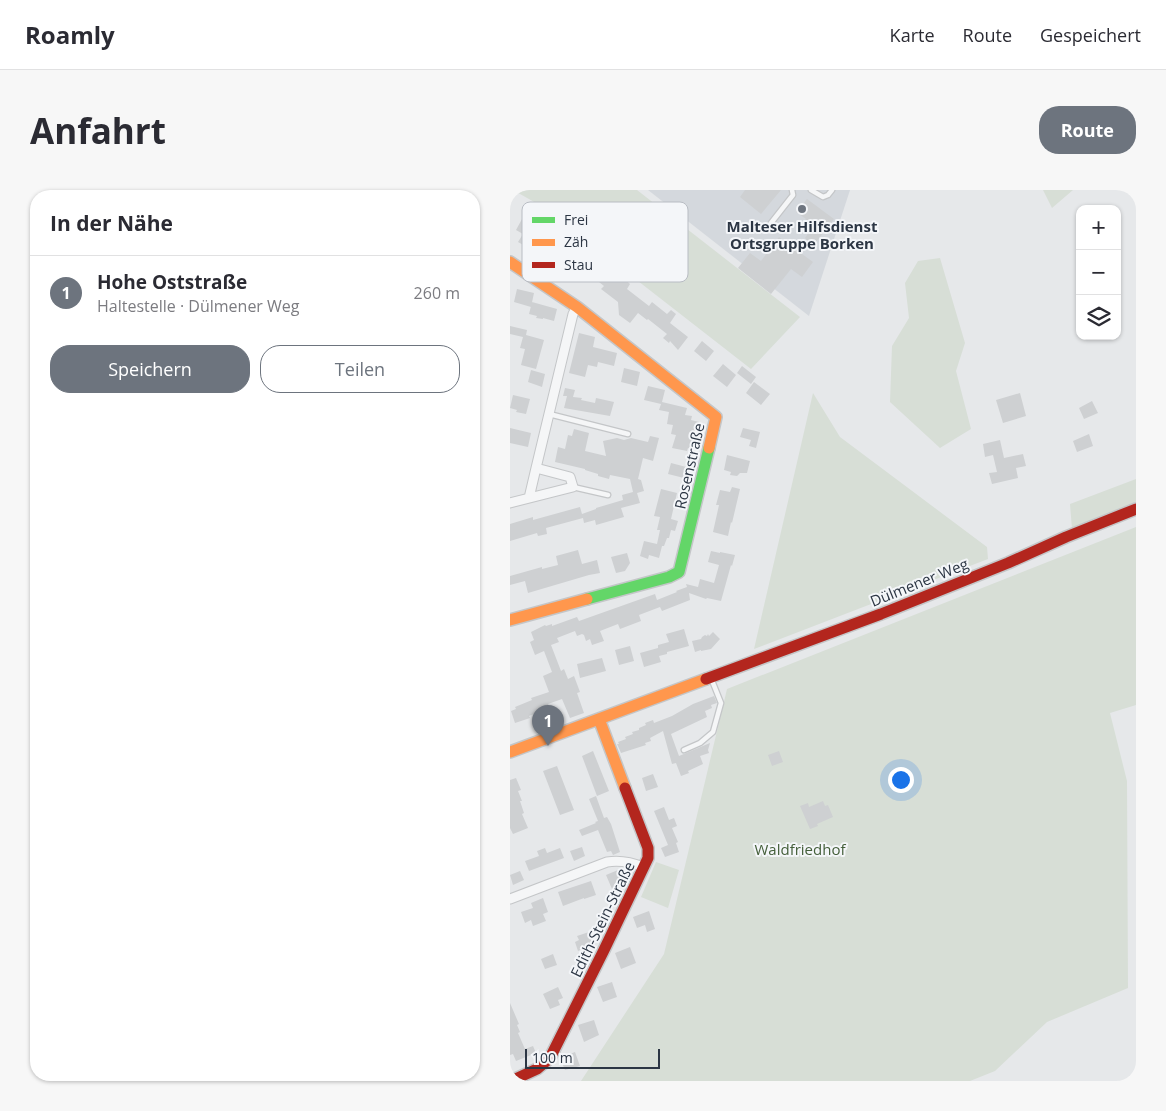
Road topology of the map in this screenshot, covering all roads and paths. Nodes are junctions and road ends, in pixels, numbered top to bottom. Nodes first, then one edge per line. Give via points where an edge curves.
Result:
1 (792, 190) edge
2 (811, 190) edge
3 (832, 190) edge
4 (772, 223) dead end
5 (510, 262) edge
6 (522, 270) edge
7 (540, 282) edge
8 (577, 307) junction
9 (549, 414) junction
10 (628, 434) dead end
11 (536, 468) junction
12 (573, 487) junction
13 (608, 495) dead end
14 (529, 498) junction
15 (510, 503) edge
16 (1136, 509) edge
17 (510, 620) edge
18 (711, 677) junction
19 (598, 719) junction
20 (684, 750) dead end
21 (510, 752) edge
22 (643, 867) junction
23 (510, 899) edge
24 (511, 1081) edge

1 - 4 lane via 793,195
2 - 3 lane via 823,197
5 - 6 street, Rosenstraße
7 - 8 street, Rosenstraße
8 - 9 street
8 - 17 street, Rosenstraße via 716,417 679,572
9 - 10 lane
9 - 11 street
11 - 12 street via 570,477
11 - 14 street
12 - 13 lane
12 - 14 street
14 - 15 street
16 - 18 street, Dülmener Weg via 890,610
18 - 19 street, Dülmener Weg
18 - 20 lane via 722,703 712,732 700,743
19 - 21 street, Dülmener Weg
19 - 22 street, Edith-Stein-Straße via 648,848 648,858
22 - 23 street via 632,862 607,862
22 - 24 street, Edith-Stein-Straße via 550,1058 535,1071

